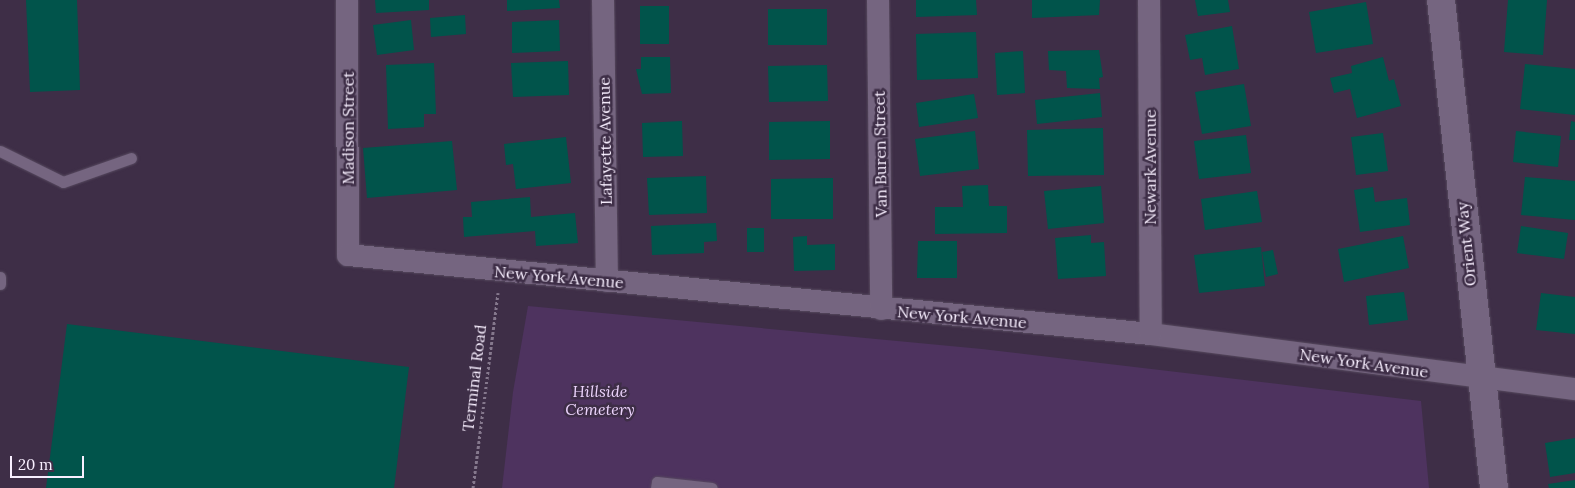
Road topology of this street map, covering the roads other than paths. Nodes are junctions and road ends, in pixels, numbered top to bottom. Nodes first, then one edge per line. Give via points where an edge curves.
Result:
1 (347, 0) edge
2 (603, 0) edge
3 (878, 0) edge
4 (1149, 0) edge
5 (1441, 0) edge
6 (0, 151) edge
7 (132, 158) dead end
8 (348, 255) joint
9 (0, 277) edge
10 (607, 281) junction
11 (0, 284) edge
12 (881, 309) junction
13 (1151, 334) junction
14 (1480, 378) junction
15 (1575, 389) edge
16 (656, 488) edge
17 (712, 488) edge
18 (1494, 488) edge

1 - 8 street, Madison Street
2 - 10 street, Lafayette Avenue
3 - 12 street, Van Buren Street
4 - 13 street, Newark Avenue
5 - 14 street, Orient Way
6 - 7 lane via 64,182
8 - 10 street, New York Avenue
9 - 11 lane
10 - 12 street, New York Avenue
12 - 13 street, New York Avenue
13 - 14 street, New York Avenue
14 - 15 street, New York Avenue
14 - 18 street, Orient Way
16 - 17 lane via 657,482

